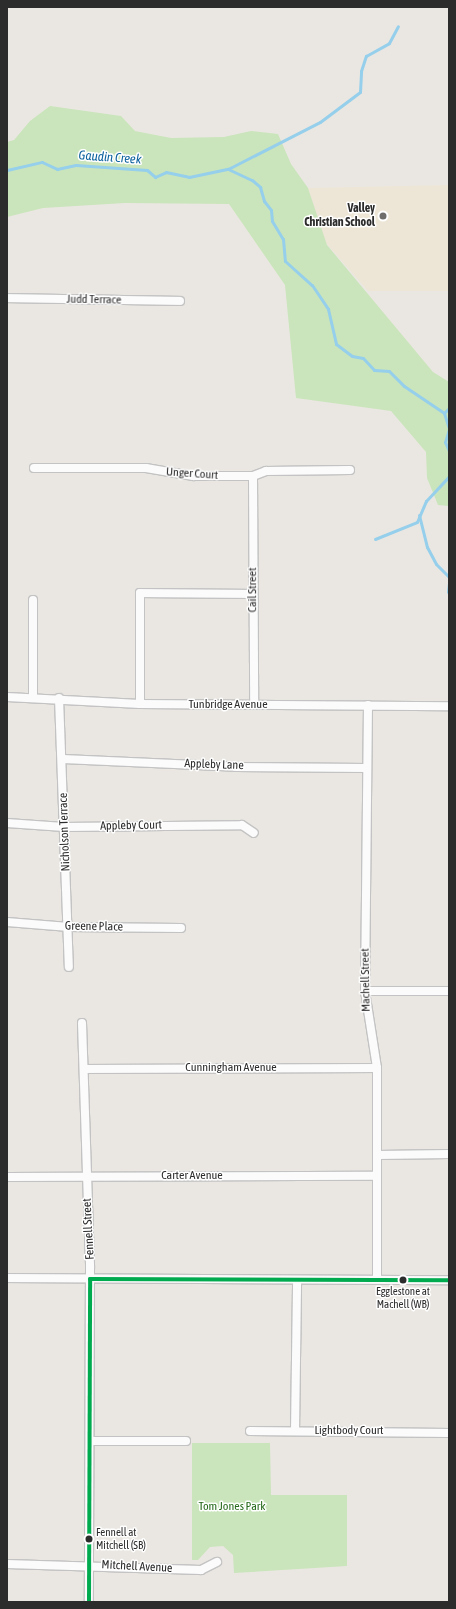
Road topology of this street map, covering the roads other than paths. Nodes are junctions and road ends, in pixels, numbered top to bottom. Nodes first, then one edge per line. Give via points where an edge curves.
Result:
1 (7, 298) edge
2 (180, 301) dead end
3 (34, 468) dead end
4 (350, 470) dead end
5 (254, 476) junction
6 (253, 594) junction
7 (33, 600) dead end
8 (7, 697) edge
9 (33, 697) junction
10 (59, 698) junction
11 (140, 704) junction
12 (254, 705) junction
13 (368, 705) junction
14 (449, 706) edge
15 (63, 759) junction
16 (366, 768) junction
17 (7, 823) edge
18 (64, 826) junction
19 (254, 833) dead end
20 (7, 922) edge
21 (69, 927) junction
22 (181, 928) dead end
23 (69, 966) dead end
24 (365, 991) junction
25 (449, 991) edge
26 (82, 1023) dead end
27 (377, 1068) junction
28 (85, 1069) junction
29 (449, 1154) edge
30 (378, 1155) junction
31 (7, 1176) edge
32 (86, 1176) junction
33 (377, 1176) junction
34 (7, 1278) edge
35 (377, 1278) junction
36 (90, 1279) junction
37 (297, 1280) junction
38 (449, 1280) edge
39 (250, 1431) dead end
40 (295, 1431) junction
41 (449, 1433) edge
42 (92, 1441) junction
43 (186, 1441) dead end
44 (217, 1562) dead end
45 (7, 1564) edge
46 (88, 1565) junction
47 (89, 1602) edge

1 - 2 street, Judd Terrace
3 - 5 street, Unger Court via 146,468 193,476
4 - 5 street, Unger Court via 266,471
5 - 6 street, Cail Street
6 - 11 street via 140,593
6 - 12 street, Cail Street
7 - 9 street
8 - 9 street, Tunbridge Avenue
9 - 10 street, Tunbridge Avenue
10 - 11 street, Tunbridge Avenue
10 - 15 street, Nicholson Terrace
11 - 12 street, Tunbridge Avenue
12 - 13 street, Tunbridge Avenue
13 - 14 street, Tunbridge Avenue
13 - 16 street, Machell Street
15 - 16 street, Appleby Lane via 236,767
15 - 18 street, Nicholson Terrace
16 - 24 street, Machell Street
17 - 18 street, Appleby Court
18 - 19 street, Appleby Court via 242,825
18 - 21 street, Nicholson Terrace
20 - 21 street, Greene Place
21 - 22 street, Greene Place
21 - 23 street, Nicholson Terrace
24 - 25 street
24 - 27 street, Machell Street
26 - 28 street, Fennell Street
27 - 28 street, Cunningham Avenue
27 - 30 street, Machell Street
28 - 32 street, Fennell Street
29 - 30 street
30 - 33 street, Machell Street
31 - 32 street, Carter Avenue
32 - 33 street, Carter Avenue
32 - 36 street, Fennell Street
33 - 35 street, Machell Street
34 - 36 street
35 - 37 street
35 - 38 street
36 - 37 street
36 - 42 street, Fennell Street
37 - 40 street
39 - 40 street, Lightbody Court
40 - 41 street, Lightbody Court
42 - 43 street
42 - 46 street, Fennell Street
44 - 46 street, Mitchell Avenue via 201,1570
45 - 46 street, Mitchell Avenue
46 - 47 street, Fennell Street

